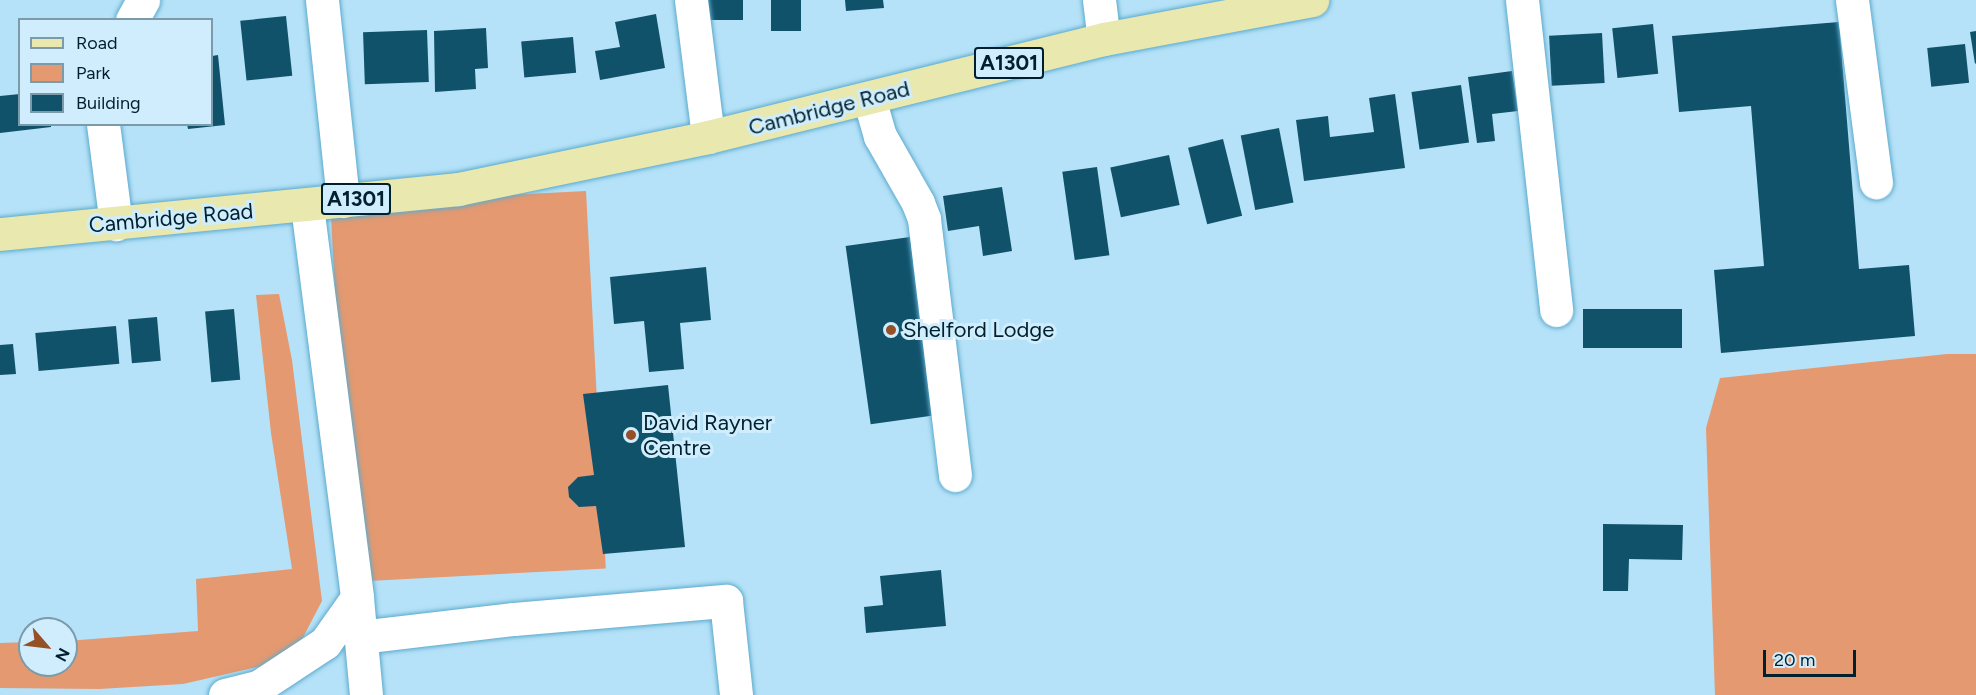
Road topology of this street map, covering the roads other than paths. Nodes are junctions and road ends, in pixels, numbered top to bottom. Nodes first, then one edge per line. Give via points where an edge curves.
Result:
1 (143, 0) edge
2 (322, 0) edge
3 (691, 0) edge
4 (1099, 0) edge
5 (1312, 0) edge
6 (1522, 0) edge
7 (1852, 0) edge
8 (133, 18) edge
9 (1104, 39) junction
10 (869, 98) junction
11 (103, 126) edge
12 (708, 137) junction
13 (1876, 182) dead end
14 (343, 201) junction
15 (308, 206) junction
16 (116, 224) junction
17 (0, 234) edge
18 (1556, 310) dead end
19 (955, 476) dead end
20 (357, 598) junction
21 (360, 638) junction
22 (225, 695) edge
23 (366, 695) edge
24 (736, 695) edge

1 - 8 street
2 - 14 street
3 - 12 street
4 - 9 street
5 - 9 main road, Cambridge Road / A1301
6 - 18 street
7 - 13 street
9 - 10 main road, Cambridge Road / A1301
10 - 12 main road, Cambridge Road / A1301
10 - 19 street via 880,135 924,219
11 - 16 street
12 - 14 main road, Cambridge Road / A1301 via 458,189
14 - 15 main road, Cambridge Road / A1301
15 - 16 main road, Cambridge Road / A1301
15 - 20 street
16 - 17 main road, Cambridge Road / A1301
20 - 21 street
20 - 22 street via 325,643 258,687
21 - 23 street
21 - 24 street via 514,619 726,601

